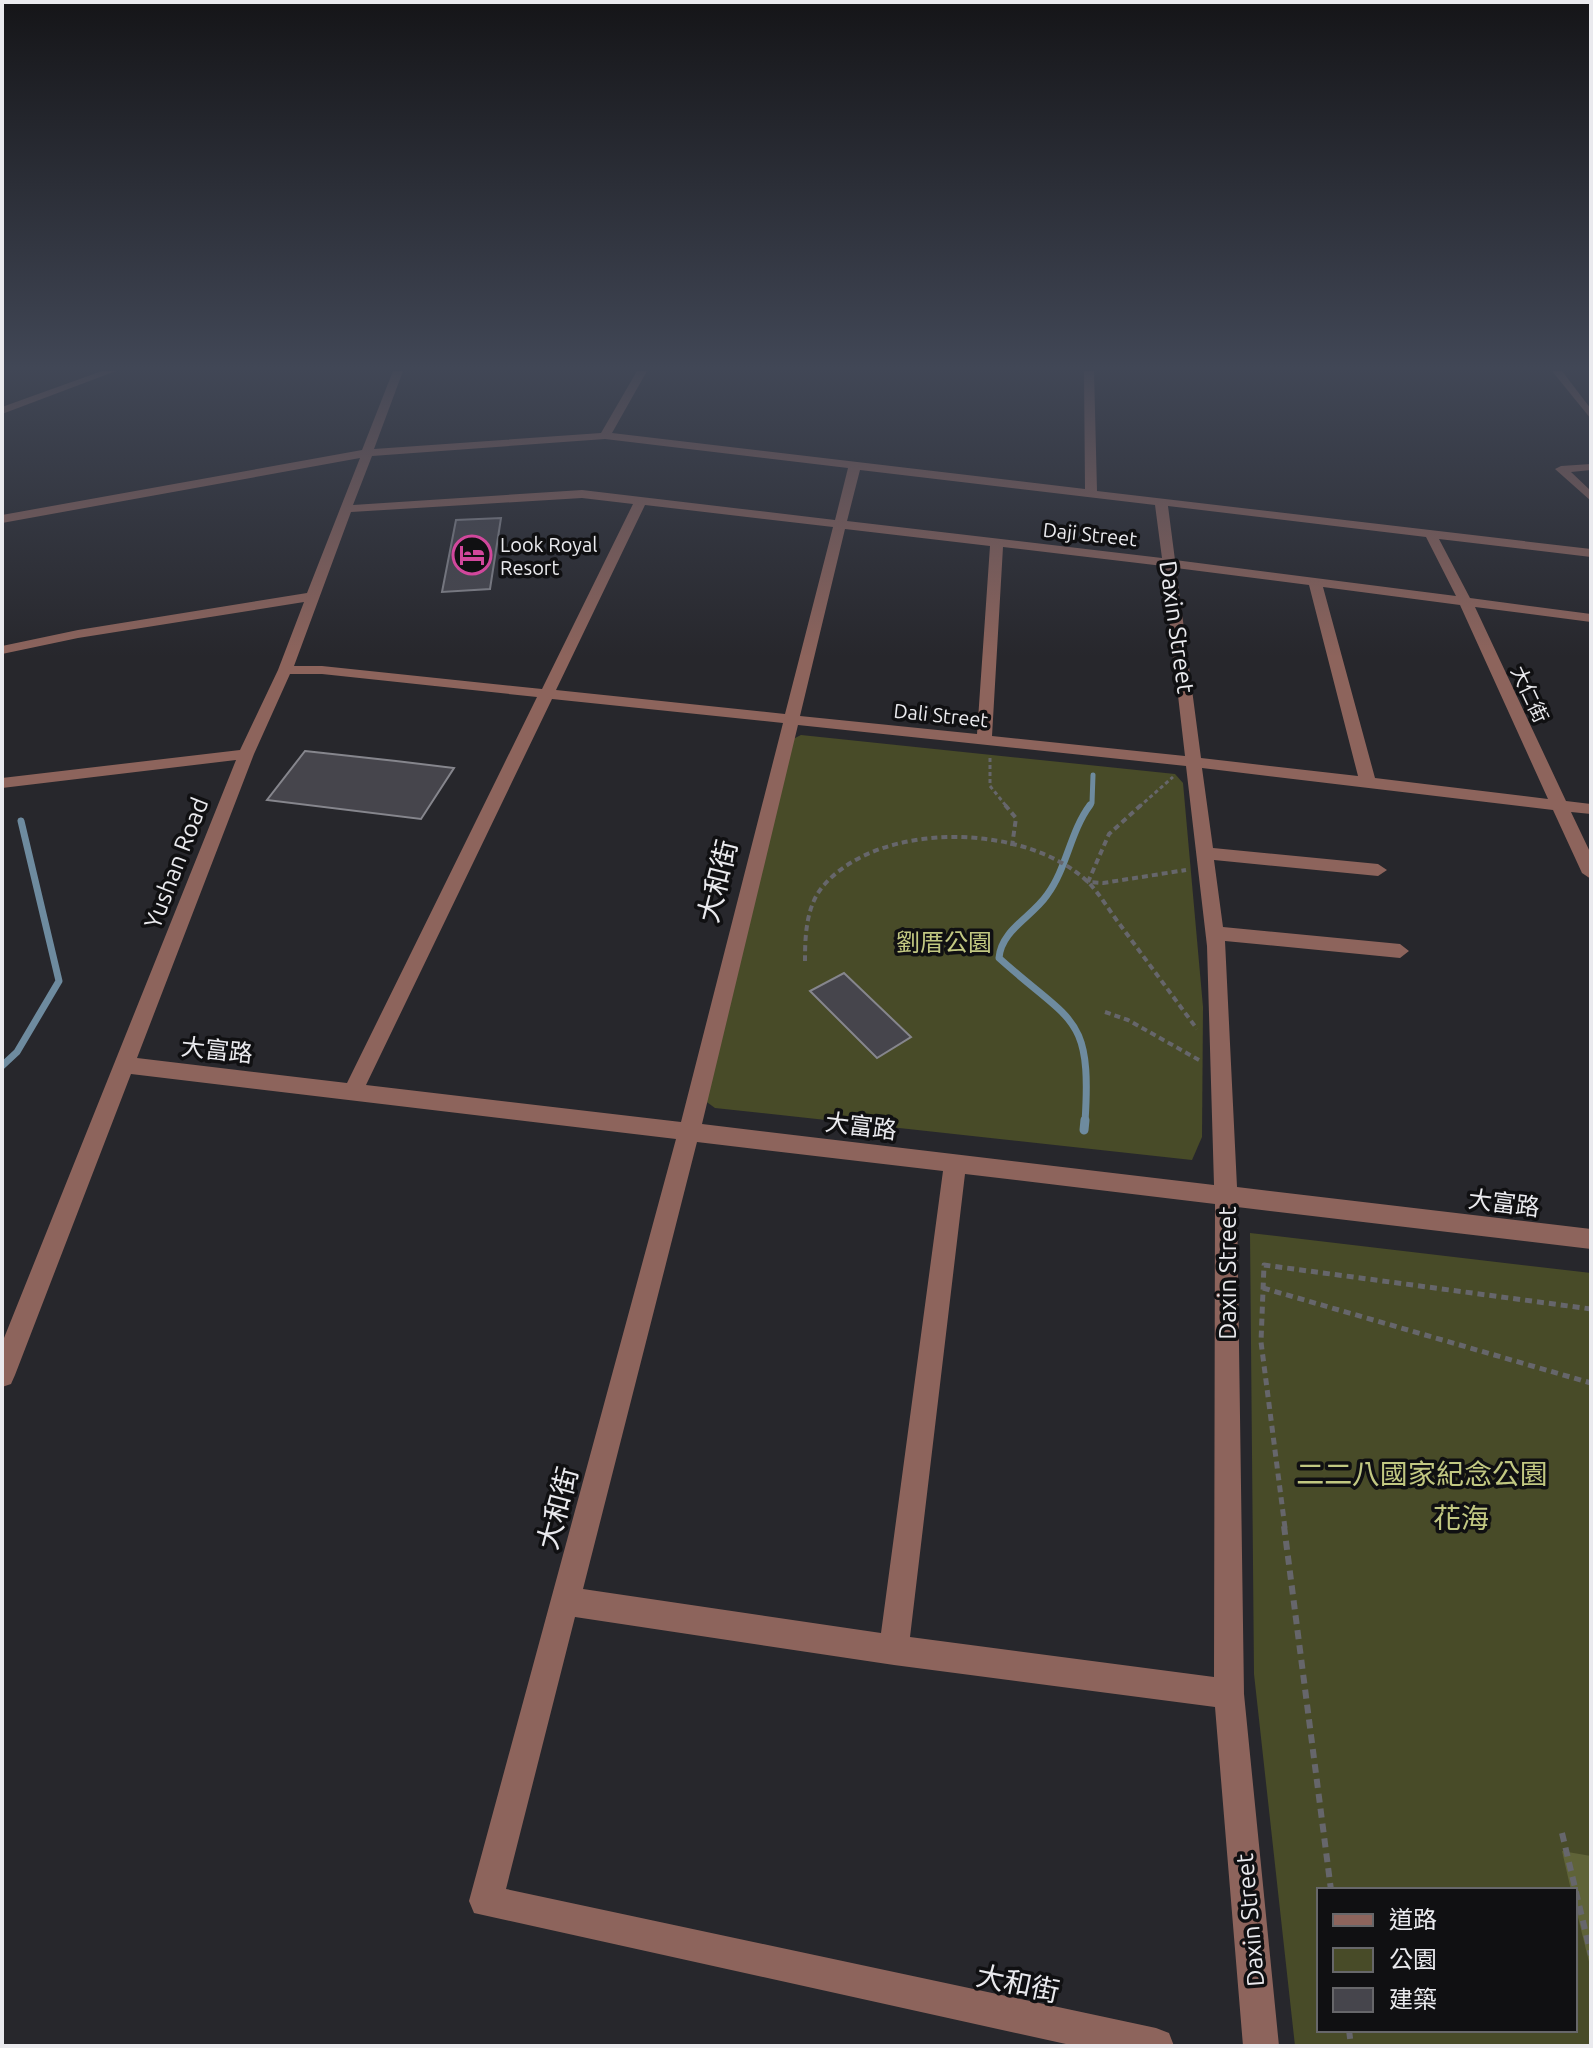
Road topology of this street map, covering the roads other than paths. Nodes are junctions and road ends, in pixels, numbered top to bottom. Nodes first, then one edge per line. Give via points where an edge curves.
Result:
1 (291, 467) edge
2 (361, 467) edge
3 (855, 467) edge
4 (868, 467) edge
5 (1091, 467) edge
6 (1591, 467) edge
7 (1091, 493) junction
8 (1591, 497) edge
9 (641, 500) junction
10 (1161, 501) junction
11 (345, 509) junction
12 (2, 519) edge
13 (838, 523) junction
14 (1430, 533) junction
15 (997, 543) junction
16 (1591, 553) edge
17 (1169, 563) junction
18 (1315, 581) junction
19 (310, 597) junction
20 (1465, 601) junction
21 (1591, 618) edge
22 (2, 650) edge
23 (285, 670) junction
24 (546, 694) junction
25 (790, 718) junction
26 (989, 740) junction
27 (246, 754) junction
28 (1186, 768) junction
29 (2, 783) edge
30 (1368, 783) junction
31 (1560, 806) junction
32 (1591, 809) edge
33 (1205, 853) junction
34 (1378, 870) dead end
35 (1591, 873) edge
36 (1214, 933) junction
37 (1400, 951) dead end
38 (125, 1065) junction
39 (353, 1091) junction
40 (689, 1132) junction
41 (955, 1163) junction
42 (1226, 1196) junction
43 (1591, 1239) edge
44 (2, 1375) edge
45 (565, 1601) junction
46 (894, 1650) junction
47 (1229, 1694) junction
48 (1156, 2046) edge
49 (1261, 2046) edge

1 - 12 street
2 - 11 street, Yushan Road
3 - 13 street, 大和街
4 - 7 street
5 - 7 street
6 - 8 street via 1561,469
7 - 10 street
9 - 11 street, Daji Street via 582,494
9 - 13 street, Daji Street
9 - 24 street
10 - 14 street
10 - 17 street, Daxin Street
11 - 19 street, Yushan Road
13 - 15 street, Daji Street
13 - 25 street, 大和街
14 - 16 street
14 - 20 street, 大仁街
15 - 17 street, Daji Street
15 - 26 street
17 - 18 street, Daji Street
17 - 28 street, Daxin Street
18 - 20 street, Daji Street
18 - 30 street
19 - 22 street
19 - 23 street, Yushan Road
20 - 21 street, Daji Street
20 - 31 street, 大仁街
23 - 24 street, Dali Street
23 - 27 street, Yushan Road
24 - 25 street, Dali Street
24 - 39 street
25 - 26 street, Dali Street
25 - 40 street, 大和街
26 - 28 street, Dali Street
27 - 29 street
27 - 38 street, Yushan Road
28 - 30 street, Dali Street
28 - 33 street, Daxin Street
30 - 31 street, Dali Street
31 - 32 street, Dali Street
31 - 35 street, 大仁街
33 - 34 street
33 - 36 street, Daxin Street
36 - 37 street
36 - 42 street, Daxin Street
38 - 39 street, 大富路
38 - 44 street, Yushan Road
39 - 40 street, 大富路
40 - 41 street, 大富路
40 - 45 street, 大和街
41 - 42 street, 大富路
41 - 46 street
42 - 43 street, 大富路
42 - 47 street, Daxin Street
45 - 46 street
45 - 48 street, 大和街 via 486,1901
46 - 47 street
47 - 49 street, Daxin Street

